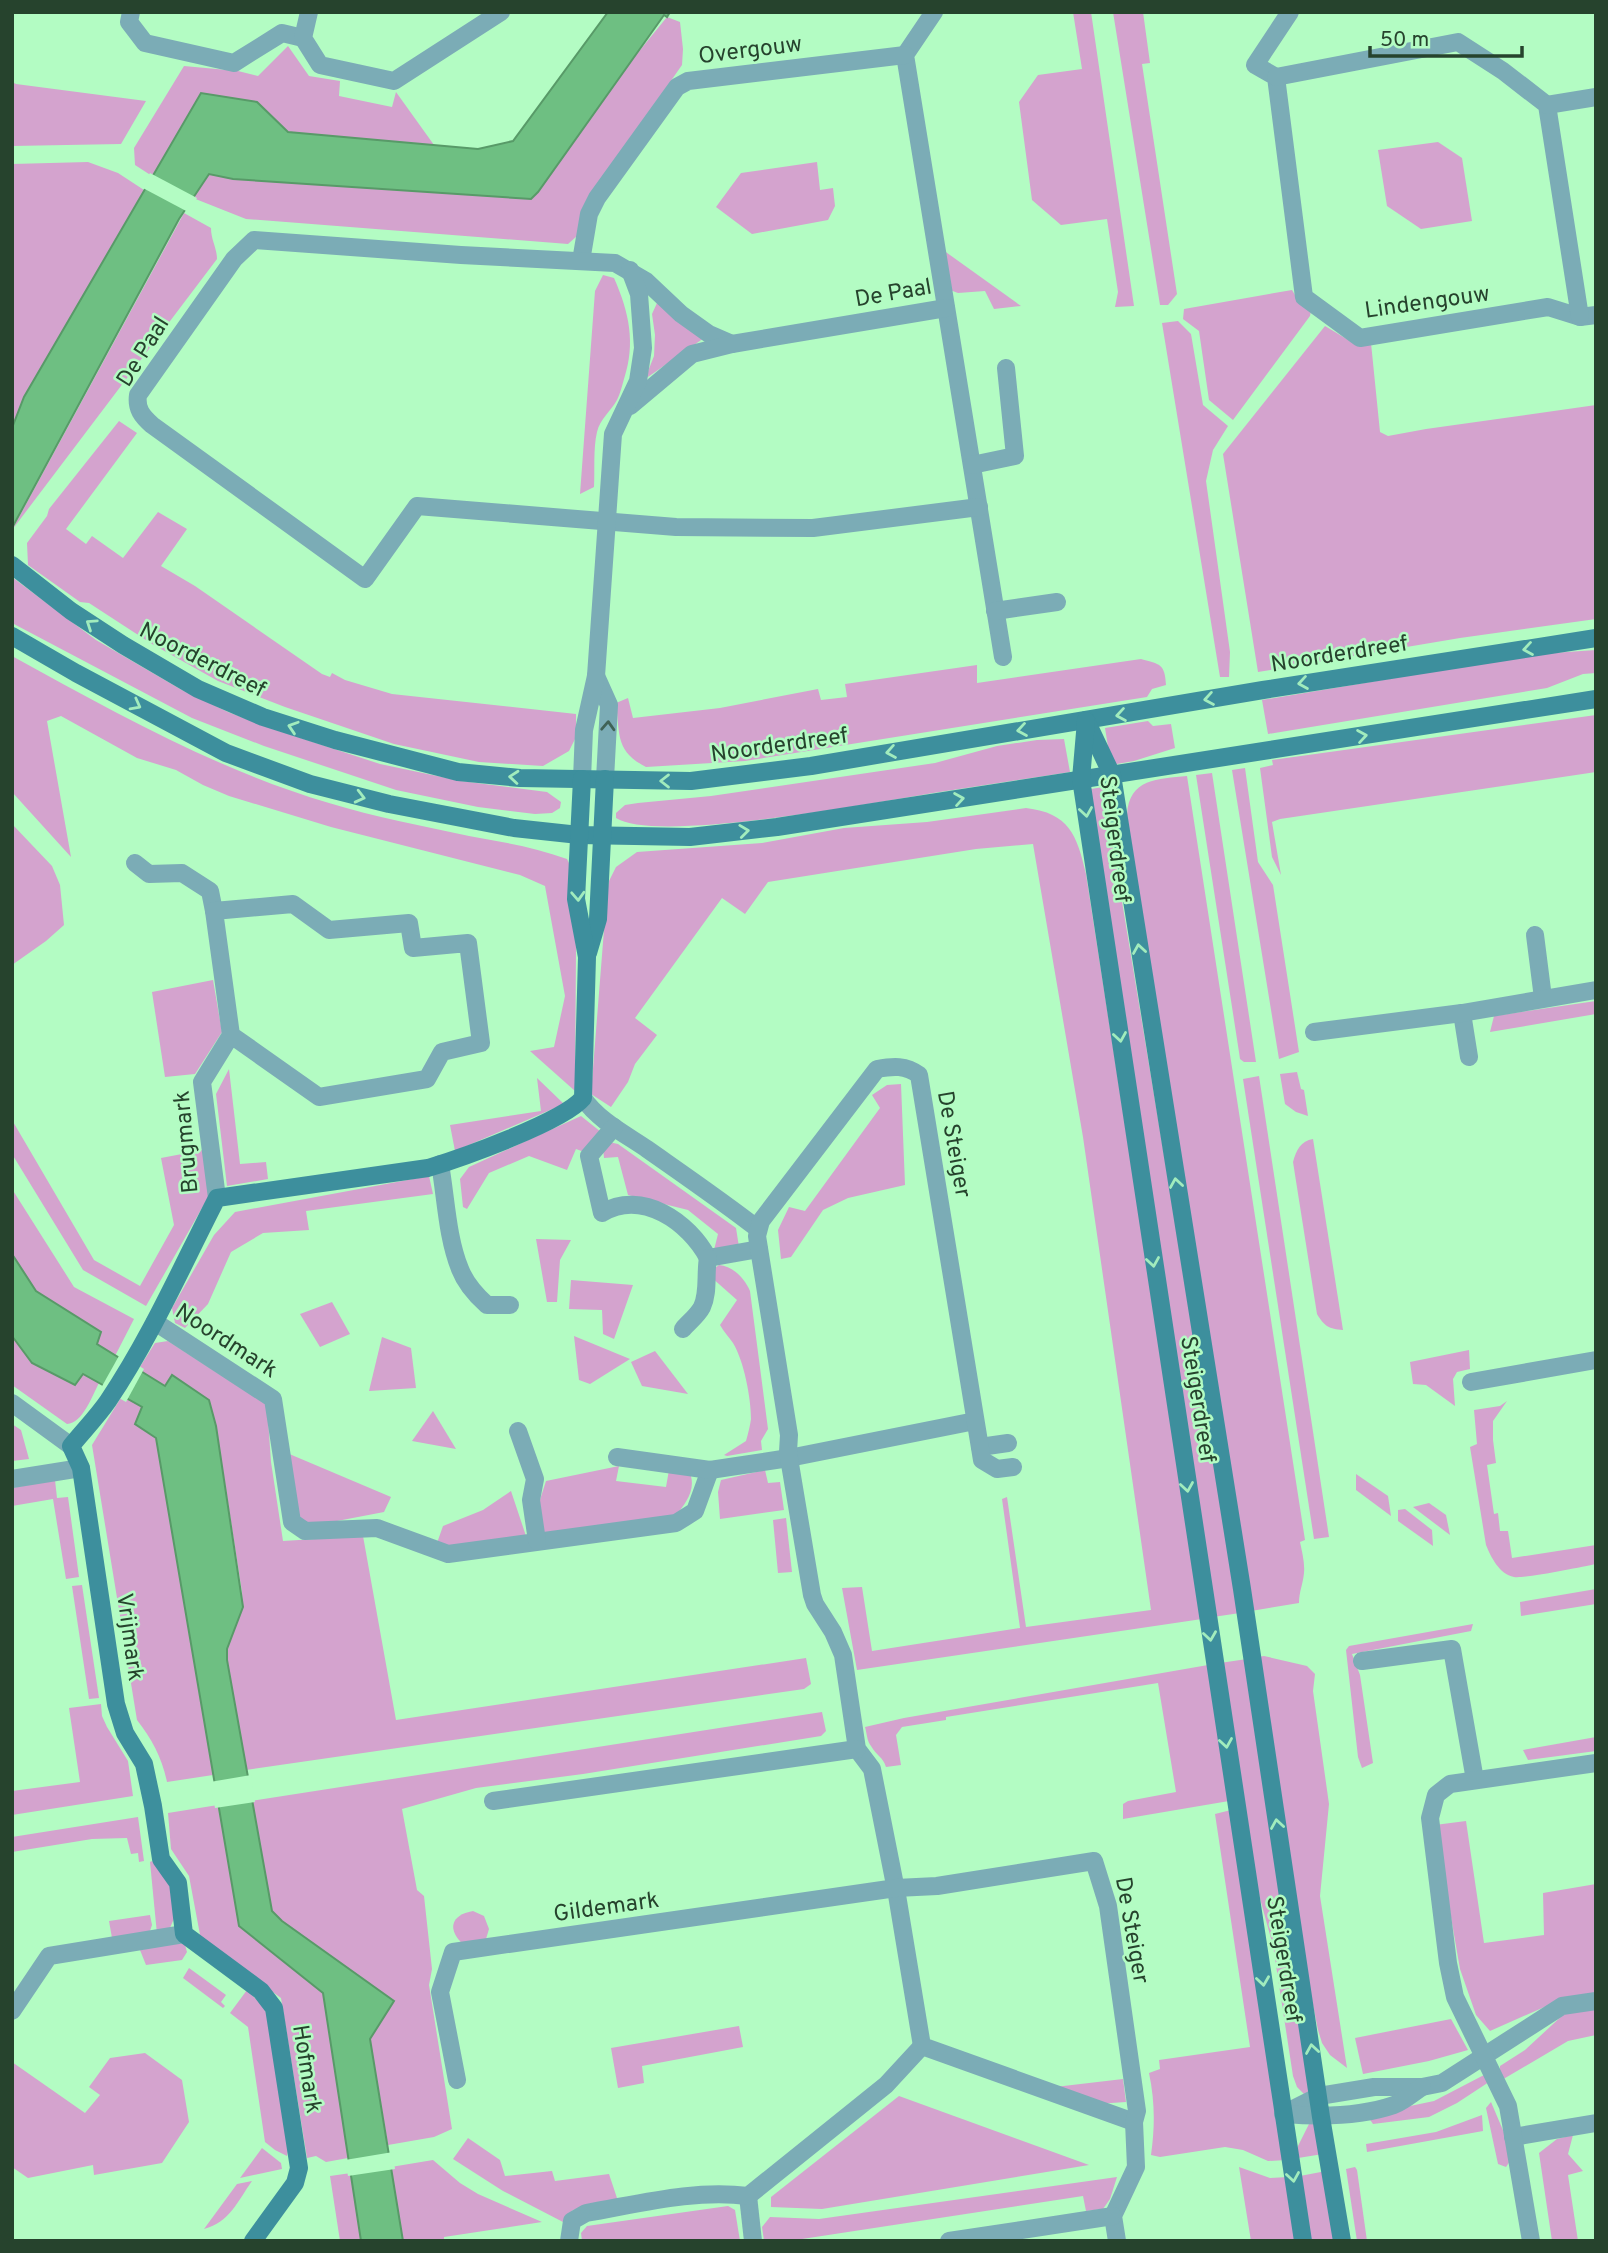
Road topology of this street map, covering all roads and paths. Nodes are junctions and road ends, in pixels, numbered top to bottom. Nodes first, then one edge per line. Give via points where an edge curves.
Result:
1 (131, 12) edge
2 (309, 12) edge
3 (501, 12) edge
4 (934, 12) edge
5 (1290, 12) edge
6 (303, 38) junction
7 (905, 55) junction
8 (1276, 77) junction
9 (1596, 97) edge
10 (1547, 105) junction
11 (582, 261) junction
12 (630, 270) junction
13 (946, 308) junction
14 (1588, 316) edge
15 (732, 344) junction
16 (1006, 368) dead end
17 (624, 411) junction
18 (972, 465) junction
19 (979, 507) junction
20 (606, 520) junction
21 (13, 566) edge
22 (1057, 602) dead end
23 (995, 611) junction
24 (12, 636) edge
25 (1596, 638) edge
26 (1003, 656) dead end
27 (596, 676) junction
28 (1596, 699) edge
29 (1086, 720) junction
30 (1112, 775) junction
31 (582, 779) junction
32 (605, 779) junction
33 (1081, 779) junction
34 (579, 835) junction
35 (602, 836) junction
36 (135, 863) dead end
37 (214, 911) junction
38 (1535, 935) dead end
39 (587, 957) junction
40 (1596, 990) edge
41 (1544, 998) junction
42 (1462, 1013) junction
43 (1314, 1032) dead end
44 (230, 1035) junction
45 (1469, 1058) dead end
46 (583, 1098) junction
47 (614, 1126) junction
48 (440, 1164) junction
49 (216, 1198) junction
50 (758, 1230) junction
51 (759, 1250) junction
52 (708, 1258) junction
53 (510, 1304) dead end
54 (155, 1322) junction
55 (684, 1329) dead end
56 (1596, 1360) edge
57 (1471, 1382) dead end
58 (12, 1403) edge
59 (975, 1421) junction
60 (518, 1431) dead end
61 (1009, 1443) dead end
62 (71, 1446) junction
63 (980, 1447) junction
64 (617, 1457) dead end
65 (789, 1458) junction
66 (1013, 1467) dead end
67 (81, 1468) junction
68 (710, 1470) junction
69 (12, 1479) edge
70 (537, 1541) junction
71 (1362, 1661) dead end
72 (857, 1749) junction
73 (1596, 1763) edge
74 (1475, 1780) junction
75 (493, 1801) dead end
76 (896, 1888) junction
77 (184, 1934) junction
78 (1596, 2001) edge
79 (12, 2011) edge
80 (922, 2046) junction
81 (1484, 2057) junction
82 (457, 2080) dead end
83 (1422, 2087) junction
84 (1319, 2096) junction
85 (1283, 2114) junction
86 (1321, 2117) junction
87 (1134, 2122) junction
88 (1596, 2123) edge
89 (1513, 2137) junction
90 (748, 2196) junction
91 (1113, 2216) junction
92 (253, 2241) edge
93 (569, 2241) edge
94 (753, 2241) edge
95 (949, 2241) edge
96 (1117, 2241) edge
97 (1303, 2241) edge
98 (1342, 2241) edge
99 (1531, 2241) edge

1 - 6 street via 129,22 145,43 234,63 282,33
2 - 6 street
3 - 6 street via 394,81 320,65
4 - 7 street
5 - 8 street, Lindengouw via 1255,65
7 - 11 street, Overgouw via 688,81 677,87 597,198 589,214
7 - 13 street
8 - 10 street via 1458,42
8 - 14 street, Lindengouw via 1304,297 1310,302 1360,338 1548,307
9 - 10 street
10 - 14 street, Lindengouw
11 - 12 street, De Paal via 615,263
11 - 20 street, De Paal via 254,240 234,259 138,395 136,405 152,425 365,579 416,506
12 - 15 street, De Paal via 709,334
12 - 17 street, De Paal via 639,294 643,348 638,381
13 - 15 street, De Paal
13 - 18 street, De Paal
15 - 17 street, De Paal via 691,354
16 - 18 street via 1015,456
17 - 20 street, De Paal via 614,434
18 - 19 street, De Paal
19 - 20 street, De Paal via 813,528 676,527
19 - 23 street, De Paal
20 - 27 street, De Paal
31 -> 21 main road, Noorderdreef via 458,772 264,717 198,689 123,645
22 - 23 street
23 - 26 street, De Paal
24 -> 34 main road via 226,752 310,784 452,817
25 -> 29 main road, Noorderdreef
27 - 31 street, De Paal via 584,730
32 -> 27 street, De Paal via 609,705
30 -> 28 main road
29 - 30 main road, Steigerdreef
29 -> 32 main road, Noorderdreef via 691,781
29 - 33 main road, Steigerdreef
30 - 33 main road
84 -> 30 main road, Steigerdreef
31 - 32 main road, Noorderdreef
31 - 34 main road
32 - 35 main road, De Paal
35 -> 33 main road via 690,837 777,827
33 -> 85 main road, Steigerdreef
34 - 35 main road
34 -> 39 main road via 576,898
35 - 39 main road via 598,919
36 - 37 street via 149,874 182,873 211,891
37 - 44 street
37 - 44 street via 293,904 329,930 408,923 413,948 468,943 481,1044 442,1052 427,1079 319,1097
38 - 41 street
39 - 46 main road
40 - 41 street
41 - 42 street
42 - 43 street
42 - 45 street
44 - 49 street, Brugmark via 202,1082
46 - 47 street
46 - 48 main road via 551,1120
47 - 50 street
47 - 52 street via 589,1156 602,1213 621,1205 639,1205 666,1214 695,1237
48 - 49 main road
48 - 53 street via 460,1271 486,1305
49 - 54 main road, Brugmark
50 - 51 street
50 - 59 street, De Steiger via 761,1220 877,1069 909,1068 919,1075
51 - 52 street
51 - 65 street
52 - 55 street via 701,1309
54 - 62 main road via 107,1402
54 - 70 street, Noordmark via 273,1399 292,1522 305,1531 377,1528 448,1554
56 - 57 street
58 - 62 street, Vrijmark
59 - 63 street, De Steiger
59 - 65 street
60 - 70 street via 535,1479 531,1500
61 - 63 street
62 - 67 main road, Vrijmark
63 - 66 street via 982,1460 997,1469
64 - 68 street
65 - 68 street
65 - 72 street via 812,1595 843,1655
67 - 69 street
67 - 77 main road, Vrijmark via 116,1704 125,1733 144,1764 161,1859 178,1883
68 - 70 street, Noordmark via 695,1511 676,1524
71 - 74 street via 1452,1649
72 - 75 street
72 - 76 street via 872,1769
73 - 74 street
74 - 81 street via 1450,1784 1436,1795 1430,1818 1455,1997
76 - 80 street
76 - 82 street, Gildemark via 453,1952 440,1992
76 - 87 street, De Steiger via 937,1886 1094,1861 1108,1906
77 - 79 street via 49,1956
77 - 92 main road, Hofmark via 261,1991 274,2008 299,2168 295,2183
78 - 81 street via 1562,2007
80 - 87 street
80 - 90 street via 886,2085
81 - 83 street via 1442,2083
81 - 89 street via 1508,2106
83 - 84 street via 1391,2086
83 - 86 street via 1396,2104
84 - 85 street
84 - 86 main road, Steigerdreef
85 - 86 street
85 -> 97 main road, Steigerdreef
86 - 98 main road, Steigerdreef
87 - 91 street, De Steiger via 1136,2167
88 - 89 street
89 - 99 street
90 - 93 street via 689,2195 586,2213 572,2221
90 - 94 street
91 - 95 street
91 - 96 street

